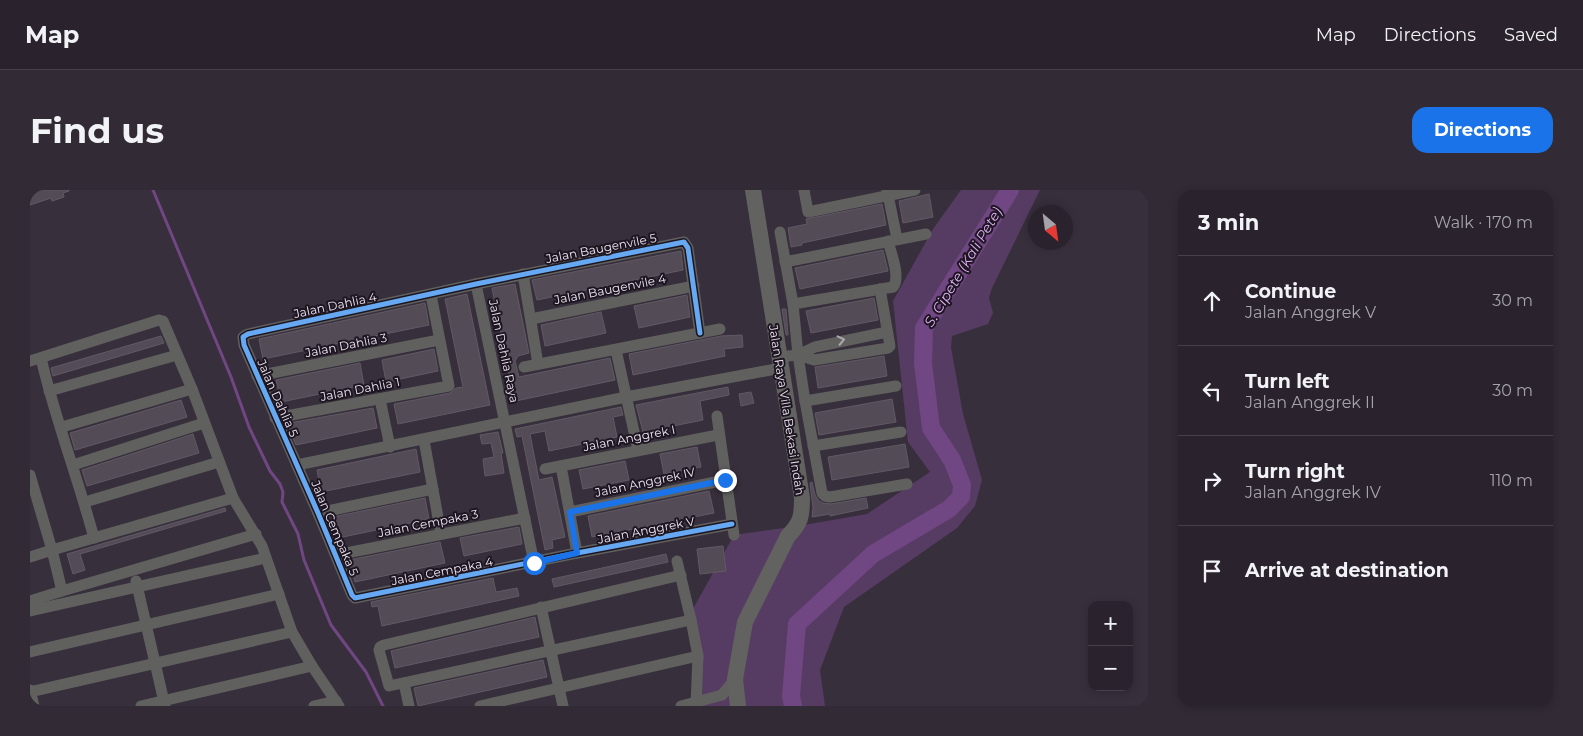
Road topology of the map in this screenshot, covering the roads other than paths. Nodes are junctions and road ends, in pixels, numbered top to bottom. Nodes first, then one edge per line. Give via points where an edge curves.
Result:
1 (753, 190) edge
2 (804, 190) edge
3 (915, 190) edge
4 (888, 193) edge
5 (780, 232) dead end
6 (926, 234) dead end
7 (892, 240) junction
8 (785, 262) junction
9 (523, 274) junction
10 (476, 284) junction
11 (694, 286) junction
12 (880, 289) junction
13 (431, 295) junction
14 (793, 304) junction
15 (531, 318) junction
16 (720, 329) dead end
17 (887, 332) junction
18 (700, 333) junction
19 (244, 337) joint
20 (439, 340) junction
21 (616, 350) junction
22 (177, 355) junction
23 (798, 355) junction
24 (35, 359) edge
25 (780, 363) junction
26 (538, 364) junction
27 (524, 367) dead end
28 (257, 376) junction
29 (896, 386) dead end
30 (192, 389) junction
31 (49, 390) junction
32 (626, 397) junction
33 (380, 399) junction
34 (805, 402) junction
35 (717, 416) dead end
36 (275, 418) junction
37 (204, 423) junction
38 (506, 423) junction
39 (62, 428) junction
40 (901, 432) dead end
41 (718, 435) junction
42 (424, 440) junction
43 (813, 446) junction
44 (390, 447) junction
45 (638, 450) junction
46 (219, 462) junction
47 (73, 465) junction
48 (297, 466) junction
49 (561, 466) junction
50 (545, 469) dead end
51 (30, 475) edge
52 (725, 480) junction
53 (907, 484) dead end
54 (433, 489) junction
55 (233, 498) junction
56 (85, 502) junction
57 (570, 512) junction
58 (318, 513) junction
59 (525, 518) junction
60 (256, 534) junction
61 (441, 534) junction
62 (94, 538) junction
63 (52, 550) junction
64 (577, 553) junction
65 (336, 556) junction
66 (30, 557) edge
67 (266, 558) junction
68 (677, 561) dead end
69 (534, 563) junction
70 (134, 571) junction
71 (681, 575) junction
72 (137, 586) junction
73 (62, 591) junction
74 (279, 594) junction
75 (354, 597) joint
76 (30, 601) edge
77 (541, 607) junction
78 (30, 611) edge
79 (692, 620) junction
80 (146, 625) junction
81 (292, 632) junction
82 (550, 651) junction
83 (30, 652) edge
84 (698, 656) junction
85 (155, 664) junction
86 (312, 666) junction
87 (735, 679) junction
88 (404, 683) junction
89 (559, 688) junction
90 (30, 691) edge
91 (164, 704) edge
92 (338, 704) edge
93 (699, 704) edge
94 (34, 706) edge
95 (141, 706) edge
96 (314, 706) edge
97 (409, 706) edge
98 (480, 706) edge
99 (563, 706) edge
100 (681, 706) edge
101 (738, 706) edge

1 - 25 main road, Jalan Raya Villa Bekasi Indah
2 - 4 street via 808,212
3 - 4 street
4 - 7 street
5 - 8 street
6 - 7 street
7 - 8 street
7 - 12 street via 897,282 890,288
8 - 14 street
9 - 10 street, Jalan Baugenvile 5
9 - 11 street, Jalan Baugenvile 5 via 684,242 688,248
9 - 15 street
10 - 13 street, Jalan Dahlia 4
10 - 38 street, Jalan Dahlia Raya
11 - 15 street, Jalan Baugenvile 4
11 - 18 street
12 - 14 street
12 - 17 street
13 - 19 street, Jalan Dahlia 4
13 - 20 street
14 - 23 street
15 - 26 street
16 - 18 street
23 -> 17 street via 816,346
17 - 23 street via 890,346 885,349 814,360
18 - 21 street
19 - 28 street, Jalan Dahlia 5 via 244,345
20 - 28 street, Jalan Dahlia 3
20 - 33 street, Jalan Dahlia 1 via 450,386
21 - 26 street
21 - 32 street
22 - 24 street via 165,323 159,320
22 - 30 street
22 - 31 street
23 - 25 street
23 - 34 street
24 - 31 street
25 - 32 street
25 - 87 main road, Jalan Raya Villa Bekasi Indah via 802,512 798,526 788,536 744,622
26 - 27 street
28 - 36 street, Jalan Dahlia 5
29 - 34 street
30 - 37 street
30 - 39 street
31 - 39 street
32 - 38 street
32 - 45 street
33 - 36 street, Jalan Dahlia 1
33 - 44 street
34 - 43 street
35 - 41 street
36 - 48 street, Jalan Dahlia 5
37 - 46 street
37 - 47 street
38 - 42 street
38 - 59 street, Jalan Dahlia Raya
39 - 47 street
40 - 43 street
41 - 45 street, Jalan Anggrek I
41 - 52 street
42 - 44 street
42 - 54 street
43 - 53 street via 820,490 825,496
44 - 48 street
45 - 49 street, Jalan Anggrek I
46 - 55 street
46 - 56 street
47 - 56 street
48 - 58 street, Jalan Cempaka 5
49 - 50 street, Jalan Anggrek I
49 - 57 street
51 - 63 street
52 - 57 street, Jalan Anggrek IV
52 - 64 street, Jalan Anggrek V via 733,530
54 - 58 street
54 - 61 street
55 - 60 street
55 - 62 street
56 - 62 street
57 - 64 street
58 - 65 street, Jalan Cempaka 5
59 - 61 street, Jalan Cempaka 3
59 - 69 street, Jalan Dahlia Raya
60 - 67 street
60 - 70 street
61 - 65 street, Jalan Cempaka 3
62 - 63 street
63 - 66 street
63 - 73 street
64 - 69 street, Jalan Anggrek V
65 - 75 street, Jalan Cempaka 5
67 - 72 street
67 - 74 street
68 - 71 street
69 - 75 street, Jalan Cempaka 4
70 - 72 street
70 - 73 street
71 - 77 street
71 - 79 street
72 - 78 street
72 - 80 street
73 - 76 street
74 - 80 street
74 - 81 street
77 - 82 street
77 - 88 street via 380,647 389,686
79 - 82 street
79 - 84 street
80 - 83 street
80 - 85 street
81 - 85 street
81 - 86 street
82 - 88 street
82 - 89 street
84 - 89 street
84 - 93 street
85 - 90 street
85 - 91 street
86 - 91 street
86 - 92 street
87 - 93 street via 722,695
87 - 101 main road, Jalan Raya Villa Bekasi Indah
88 - 97 street
89 - 98 street
89 - 99 street
90 - 94 street
91 - 95 street
92 - 96 street
93 - 100 street

